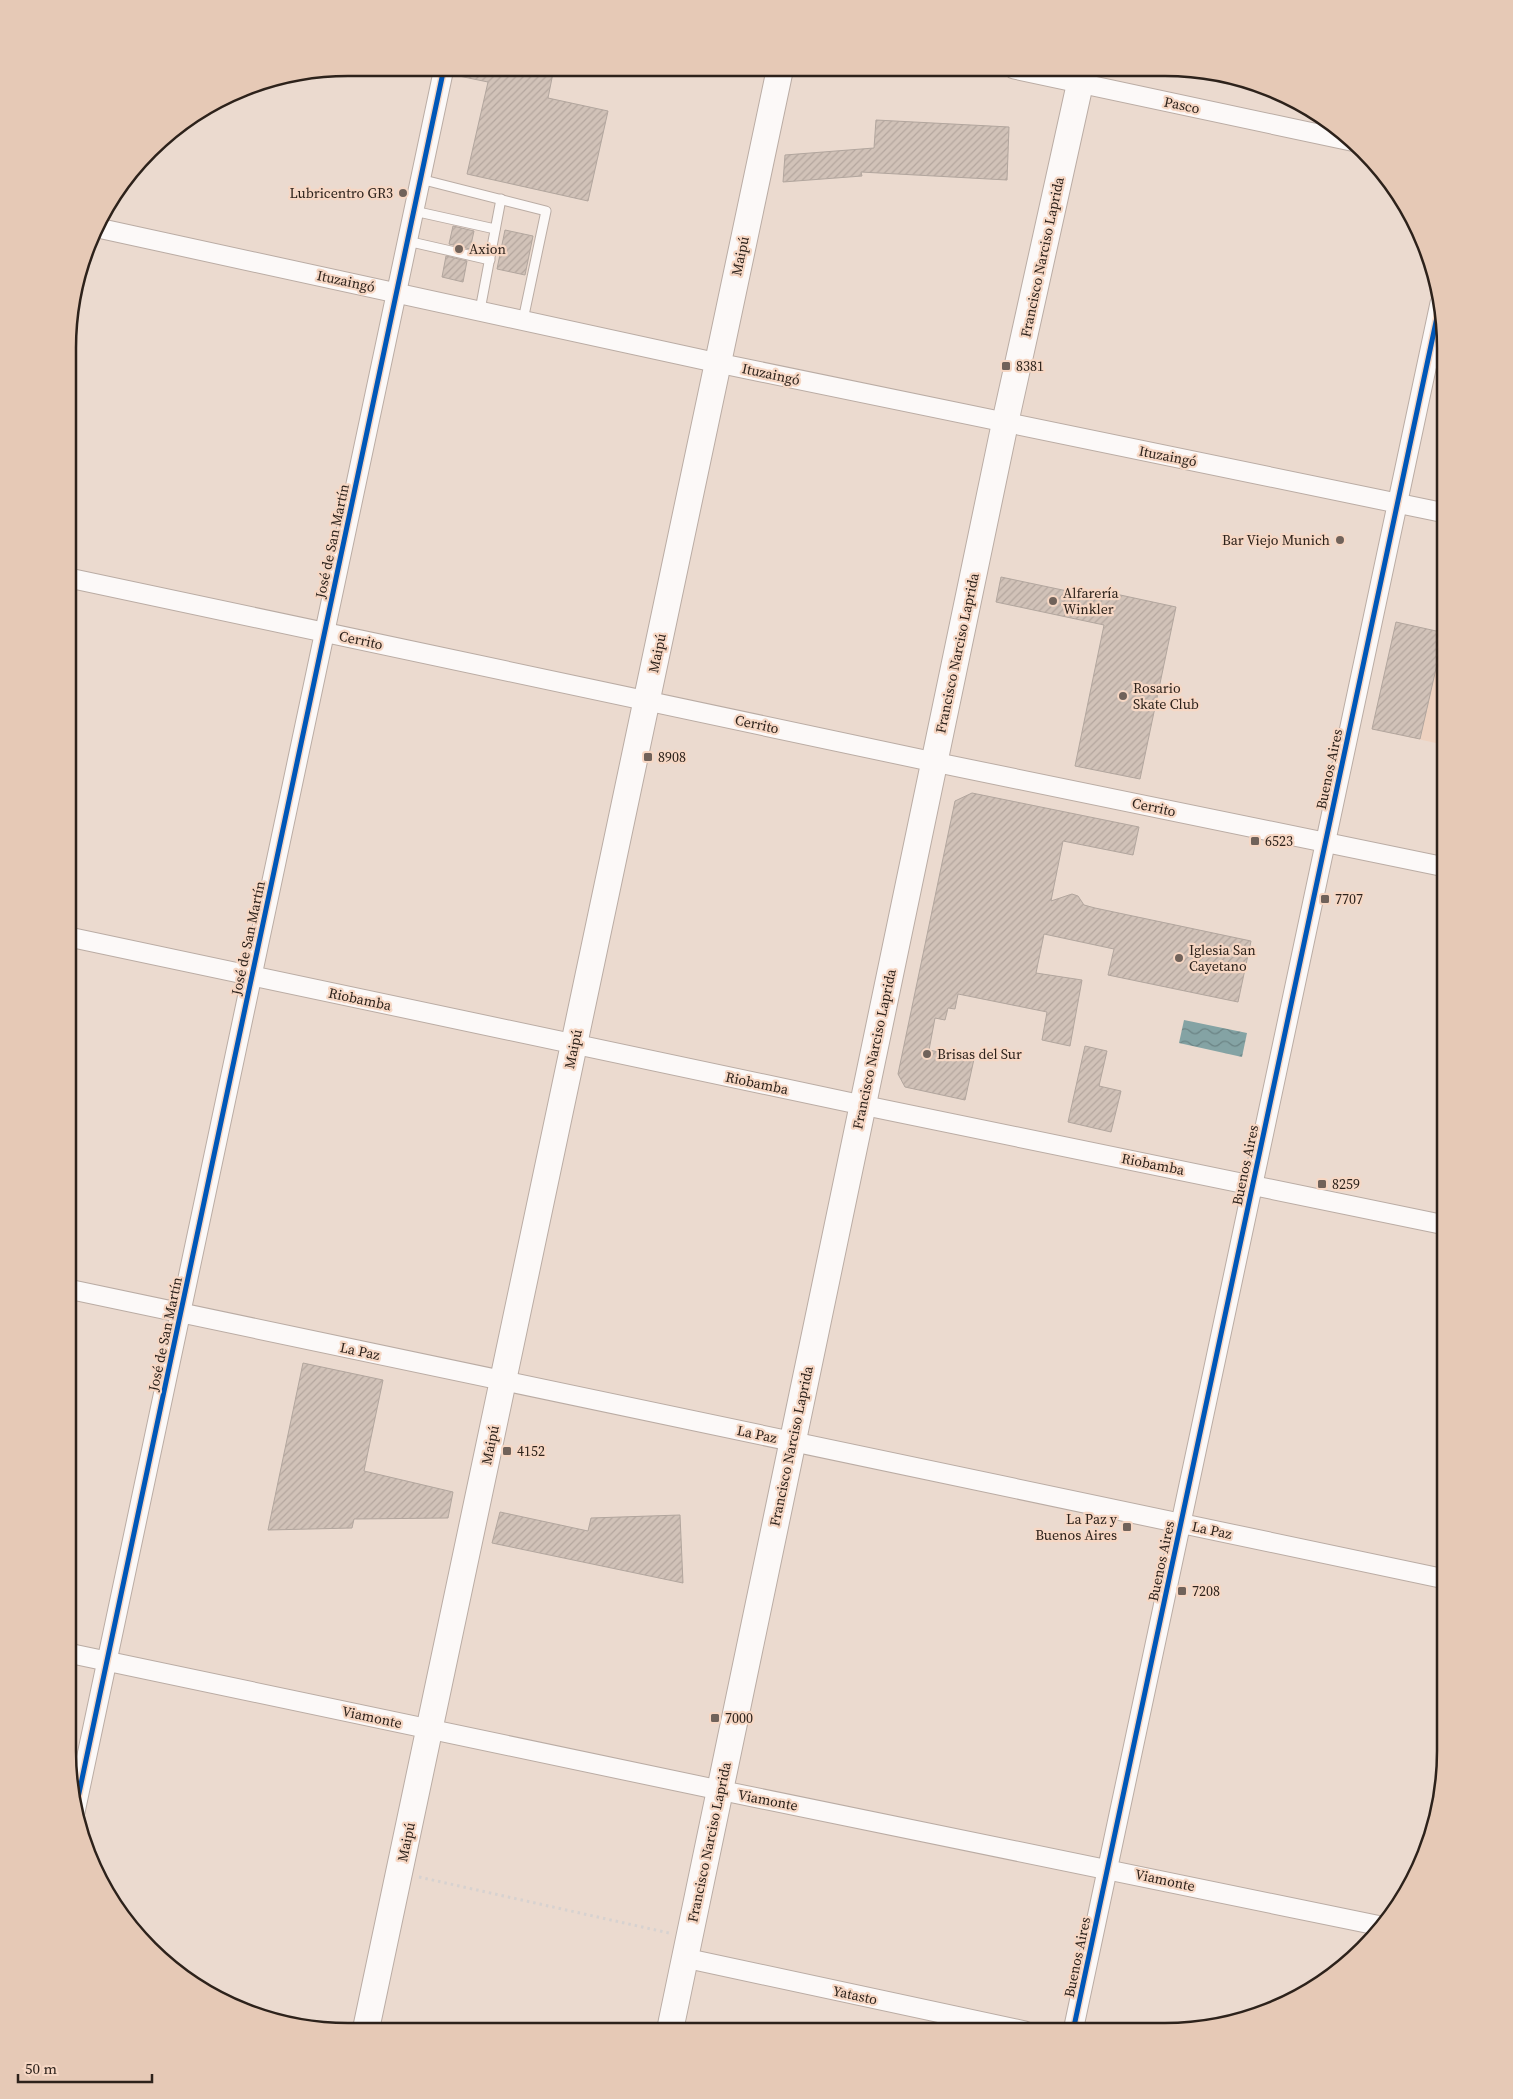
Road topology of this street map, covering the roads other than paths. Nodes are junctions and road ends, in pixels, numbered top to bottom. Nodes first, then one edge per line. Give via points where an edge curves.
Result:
1 (442, 76) edge
2 (779, 76) edge
3 (1082, 77) edge
4 (1336, 138) edge
5 (420, 179) junction
6 (501, 199) junction
7 (414, 211) junction
8 (103, 229) edge
9 (495, 230) junction
10 (407, 241) junction
11 (490, 260) junction
12 (396, 291) junction
13 (480, 310) junction
14 (522, 320) junction
15 (1435, 325) edge
16 (718, 363) junction
17 (1005, 423) junction
18 (1397, 502) junction
19 (1437, 511) edge
20 (76, 579) edge
21 (324, 632) junction
22 (646, 701) junction
23 (934, 762) junction
24 (1325, 842) junction
25 (1437, 865) edge
26 (76, 938) edge
27 (252, 976) junction
28 (574, 1044) junction
29 (862, 1106) junction
30 (1253, 1184) junction
31 (1437, 1224) edge
32 (76, 1291) edge
33 (181, 1313) junction
34 (503, 1381) junction
35 (792, 1441) junction
36 (1181, 1524) junction
37 (1437, 1577) edge
38 (76, 1655) edge
39 (107, 1662) junction
40 (430, 1729) junction
41 (719, 1790) junction
42 (80, 1791) edge
43 (1108, 1868) junction
44 (1374, 1924) edge
45 (687, 1948) junction
46 (367, 2023) edge
47 (671, 2023) edge
48 (992, 2023) edge
49 (1075, 2023) edge

1 - 5 street, José de San Martín
2 - 16 main road, Maipú
3 - 4 street, Pasco
3 - 17 main road, Francisco Narciso Laprida
5 - 6 lane
5 - 7 street, José de San Martín
6 - 9 lane
6 - 14 lane via 546,210
7 - 9 lane
7 - 10 street, José de San Martín
8 - 12 street, Ituzaingó
9 - 11 lane
10 - 11 lane
10 - 12 street, José de San Martín
11 - 13 lane
12 - 13 street, Ituzaingó
12 - 21 street, José de San Martín
13 - 14 street, Ituzaingó
14 - 16 street, Ituzaingó
15 - 18 street, Buenos Aires
16 - 17 street, Ituzaingó
16 - 22 main road, Maipú
17 - 18 street, Ituzaingó
17 - 23 main road, Francisco Narciso Laprida
18 - 19 street, Ituzaingó
18 - 24 street, Buenos Aires
20 - 21 street, Cerrito
21 - 22 street, Cerrito
21 - 27 street, José de San Martín
22 - 23 street, Cerrito
22 - 28 main road, Maipú
23 - 24 street, Cerrito
23 - 29 main road, Francisco Narciso Laprida
24 - 25 street, Cerrito
24 - 30 street, Buenos Aires
26 - 27 street, Riobamba
27 - 28 street, Riobamba
27 - 33 street, José de San Martín
28 - 29 street, Riobamba
28 - 34 main road, Maipú
29 - 30 street, Riobamba
29 - 35 main road, Francisco Narciso Laprida
30 - 31 street, Riobamba
30 - 36 street, Buenos Aires
32 - 33 street, La Paz
33 - 34 street, La Paz
33 - 39 street, José de San Martín
34 - 35 street, La Paz
34 - 40 main road, Maipú
35 - 36 street, La Paz
35 - 41 main road, Francisco Narciso Laprida
36 - 37 street, La Paz
36 - 43 street, Buenos Aires
38 - 39 street, Viamonte
39 - 40 street, Viamonte
39 - 42 street, José de San Martín
40 - 41 street, Viamonte
40 - 46 main road, Maipú
41 - 43 street, Viamonte
41 - 45 main road, Francisco Narciso Laprida
43 - 44 street, Viamonte
43 - 49 street, Buenos Aires
45 - 47 main road, Francisco Narciso Laprida
45 - 48 street, Yatasto

